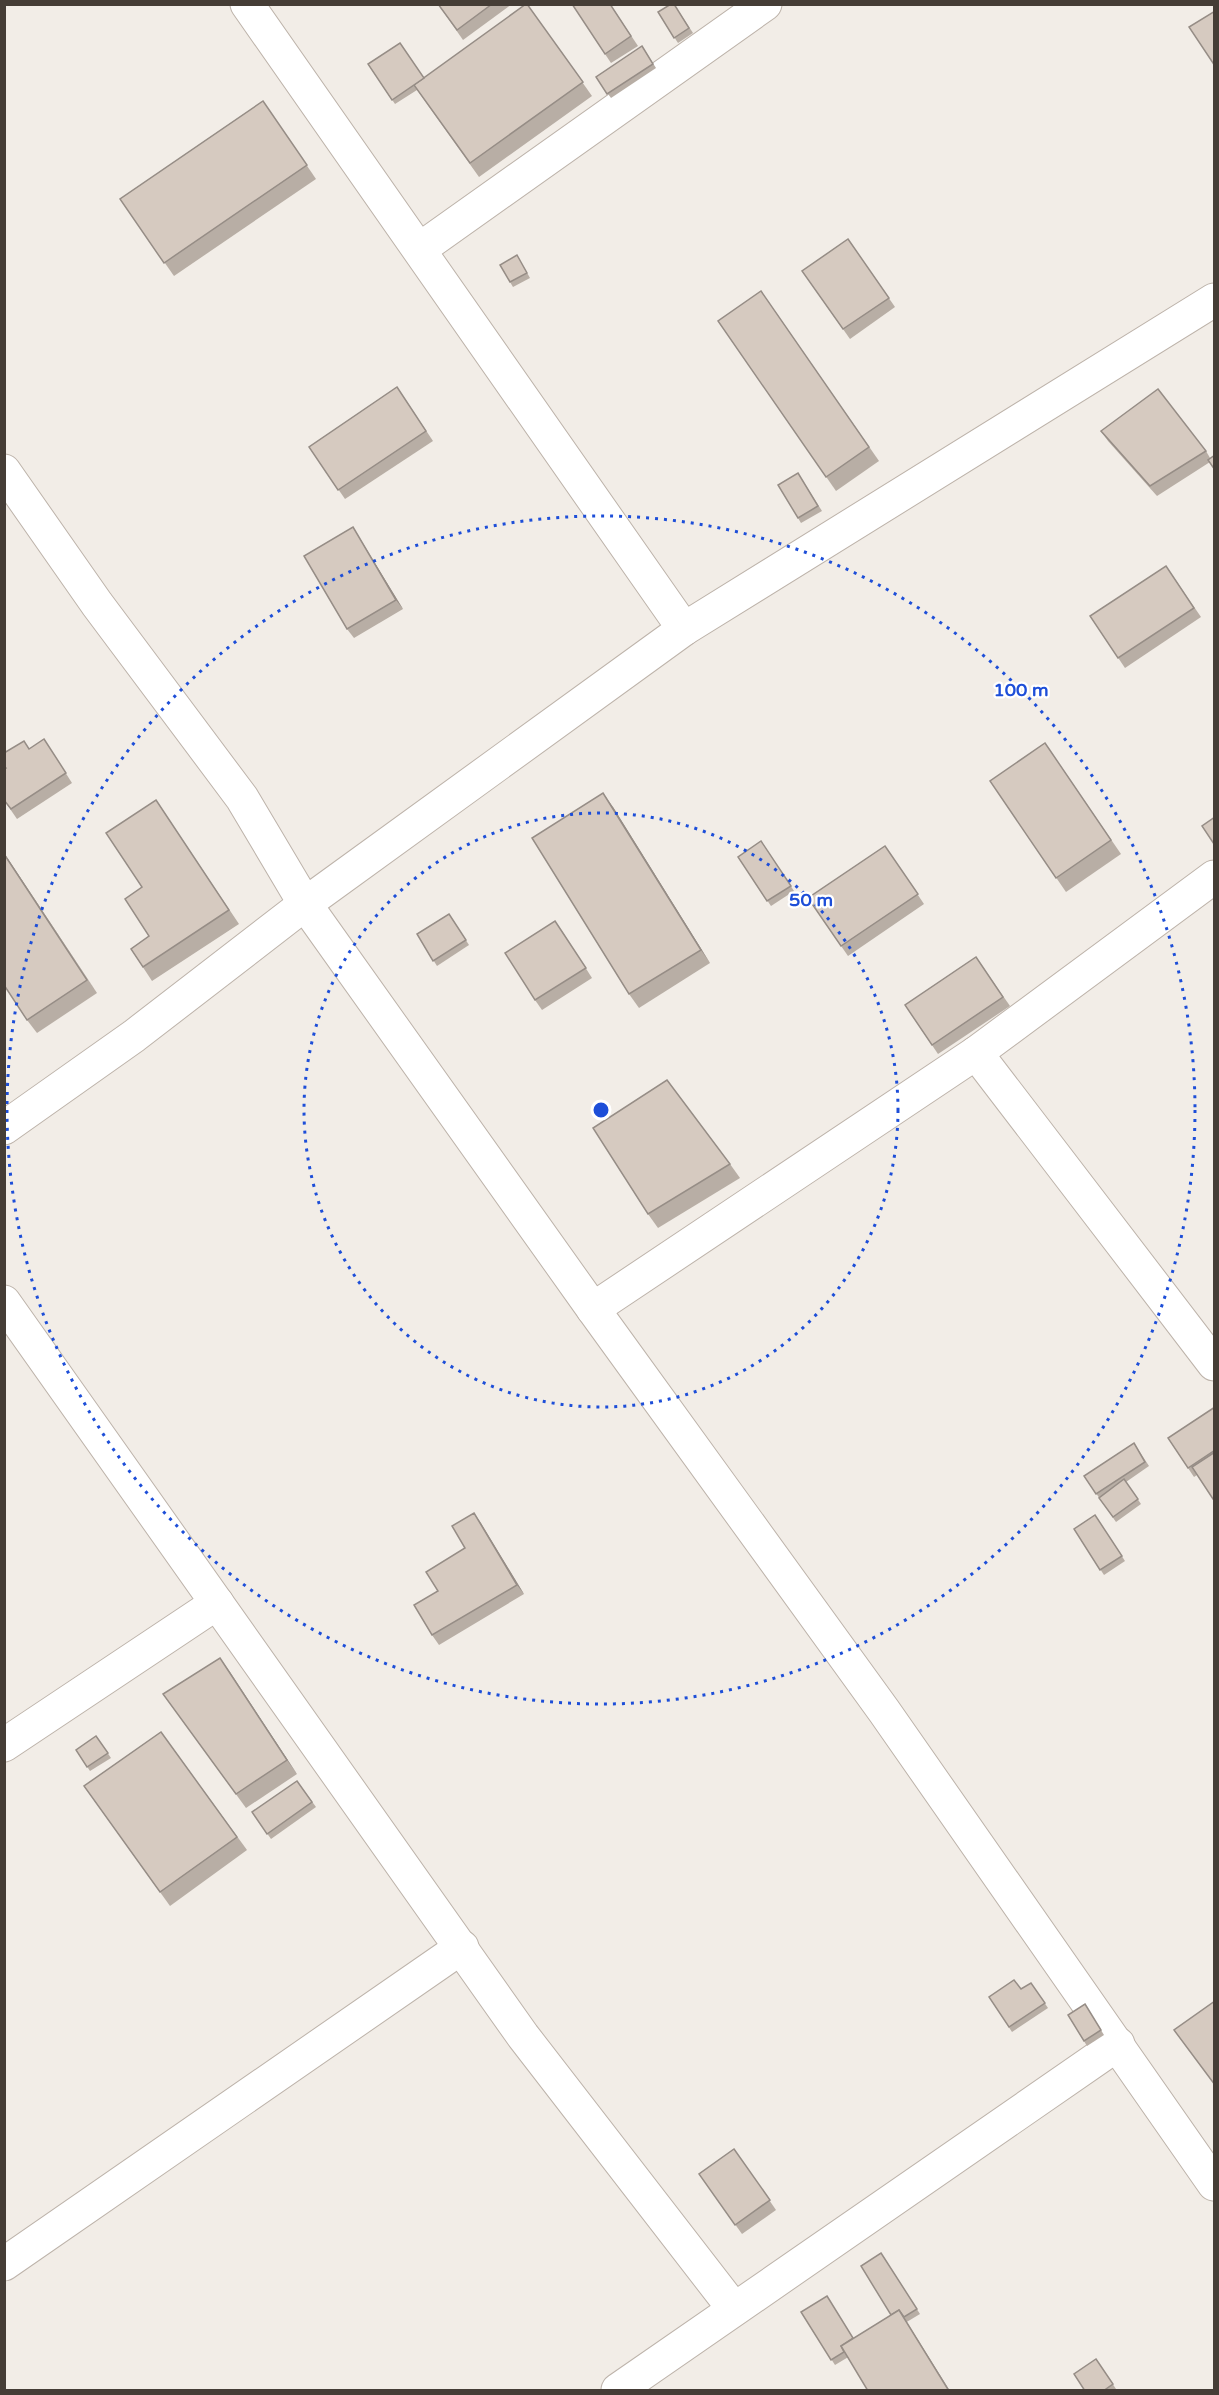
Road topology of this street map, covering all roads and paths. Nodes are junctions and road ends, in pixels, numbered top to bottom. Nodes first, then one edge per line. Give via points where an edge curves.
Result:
1 (247, 4) edge
2 (765, 4) edge
3 (420, 249) junction
4 (1215, 300) edge
5 (4, 471) edge
6 (684, 629) junction
7 (1215, 877) edge
8 (305, 904) junction
9 (976, 1053) junction
10 (4, 1128) edge
11 (4, 1302) edge
12 (593, 1309) junction
13 (1215, 1364) edge
14 (217, 1603) junction
15 (4, 1745) edge
16 (462, 1947) junction
17 (1118, 2044) junction
18 (1215, 2184) edge
19 (4, 2264) edge
20 (734, 2310) junction
21 (618, 2391) edge

1 - 3 street
2 - 3 street
3 - 6 street
4 - 6 street
5 - 8 street via 242,798
6 - 8 street
7 - 9 street
8 - 10 street via 134,1036
8 - 12 street
9 - 12 street
9 - 13 street
11 - 14 street
12 - 17 street via 884,1711
14 - 15 street
14 - 16 street
16 - 19 street
16 - 20 street via 523,2036
17 - 18 street
17 - 20 street
20 - 21 street

